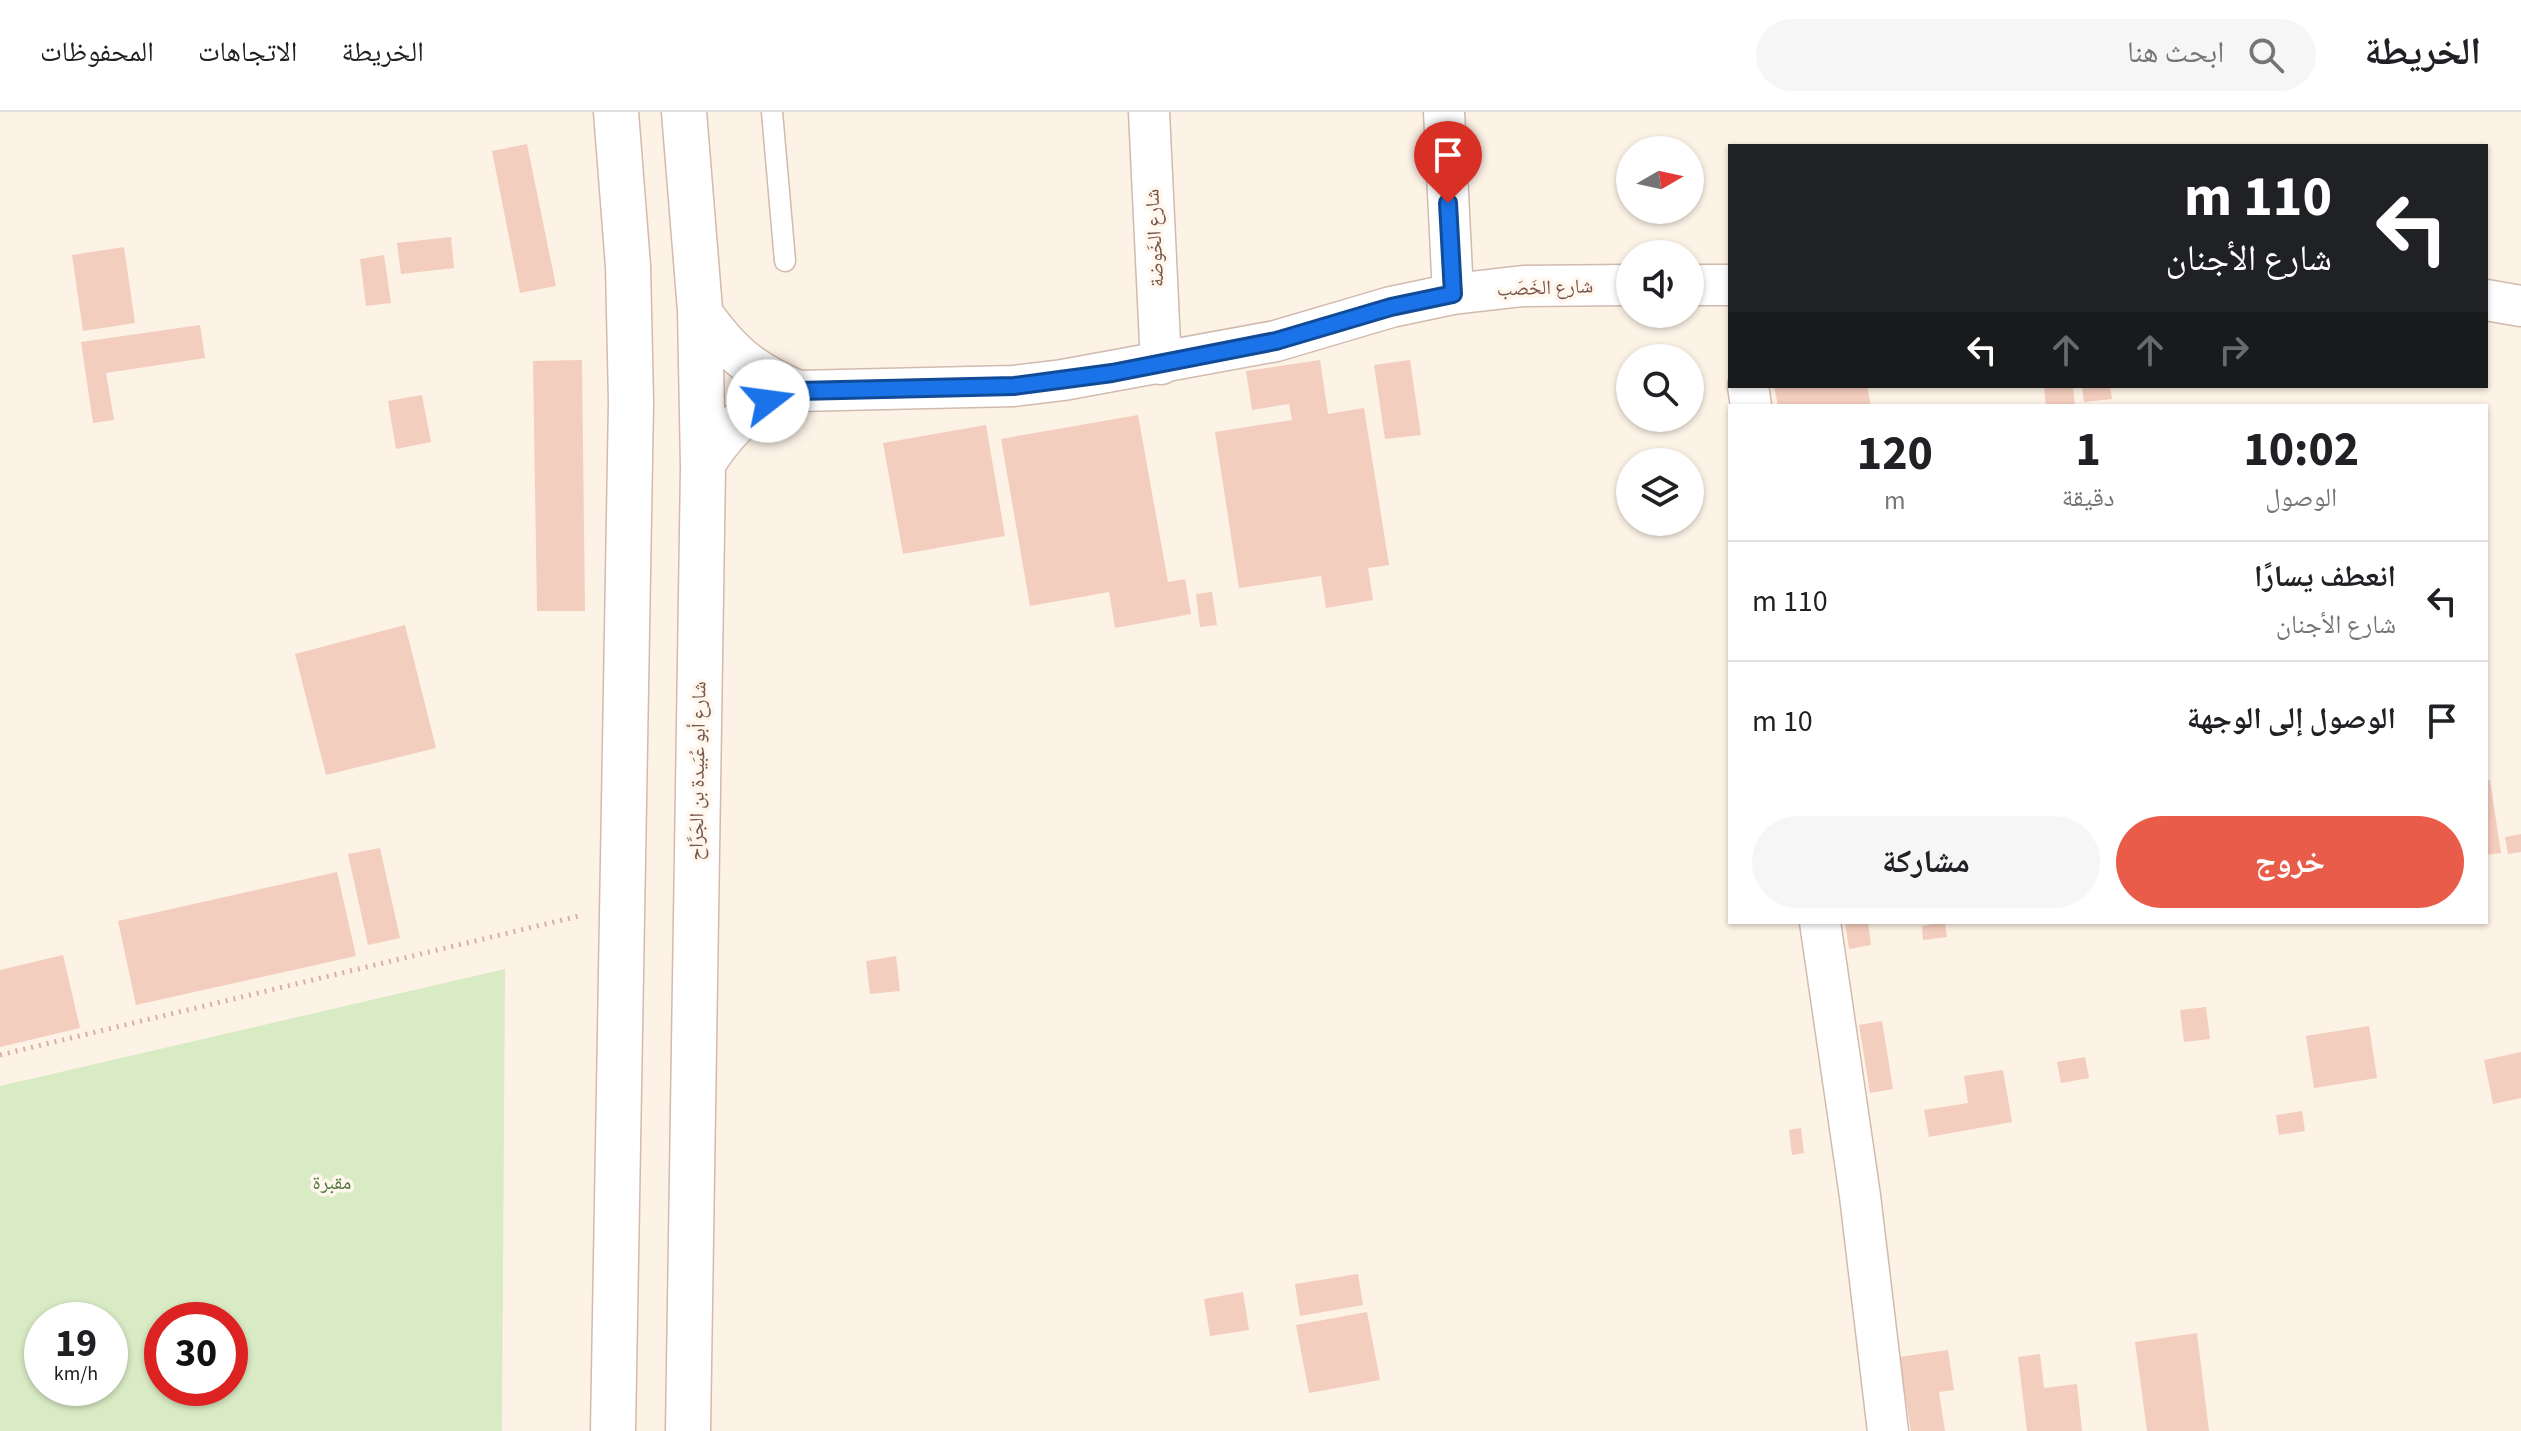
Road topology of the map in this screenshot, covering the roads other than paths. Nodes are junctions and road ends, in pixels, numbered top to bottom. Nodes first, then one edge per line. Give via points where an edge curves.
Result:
1 (616, 112) edge
2 (684, 112) edge
3 (772, 112) edge
4 (1149, 112) edge
5 (1444, 112) edge
6 (785, 261) dead end
7 (1616, 285) edge
8 (1704, 285) edge
9 (1728, 285) edge
10 (1453, 294) junction
11 (2488, 300) edge
12 (2521, 306) edge
13 (700, 310) junction
14 (1161, 364) junction
15 (798, 391) junction
16 (703, 467) junction
17 (1820, 924) edge
18 (613, 1431) edge
19 (688, 1431) edge
20 (1888, 1431) edge

1 - 18 main road via 628,266 631,402
2 - 13 main road, شارع أبو عُبَيدة بن الجَرَّاح
3 - 6 lane
4 - 14 street, شارع الخَوضة
5 - 10 street
7 - 10 street, شارع الخَصَب via 1523,286
8 - 9 street
10 - 14 street, شارع الخَصَب via 1276,341
11 - 12 street
13 - 15 street, شارع الخَصَب via 741,360
13 - 16 main road, شارع أبو عُبَيدة بن الجَرَّاح
14 - 15 street, شارع الخَصَب via 1014,386
15 - 16 street, شارع الخَصَب via 741,417
16 - 19 main road, شارع أبو عُبَيدة بن الجَرَّاح
17 - 20 street

